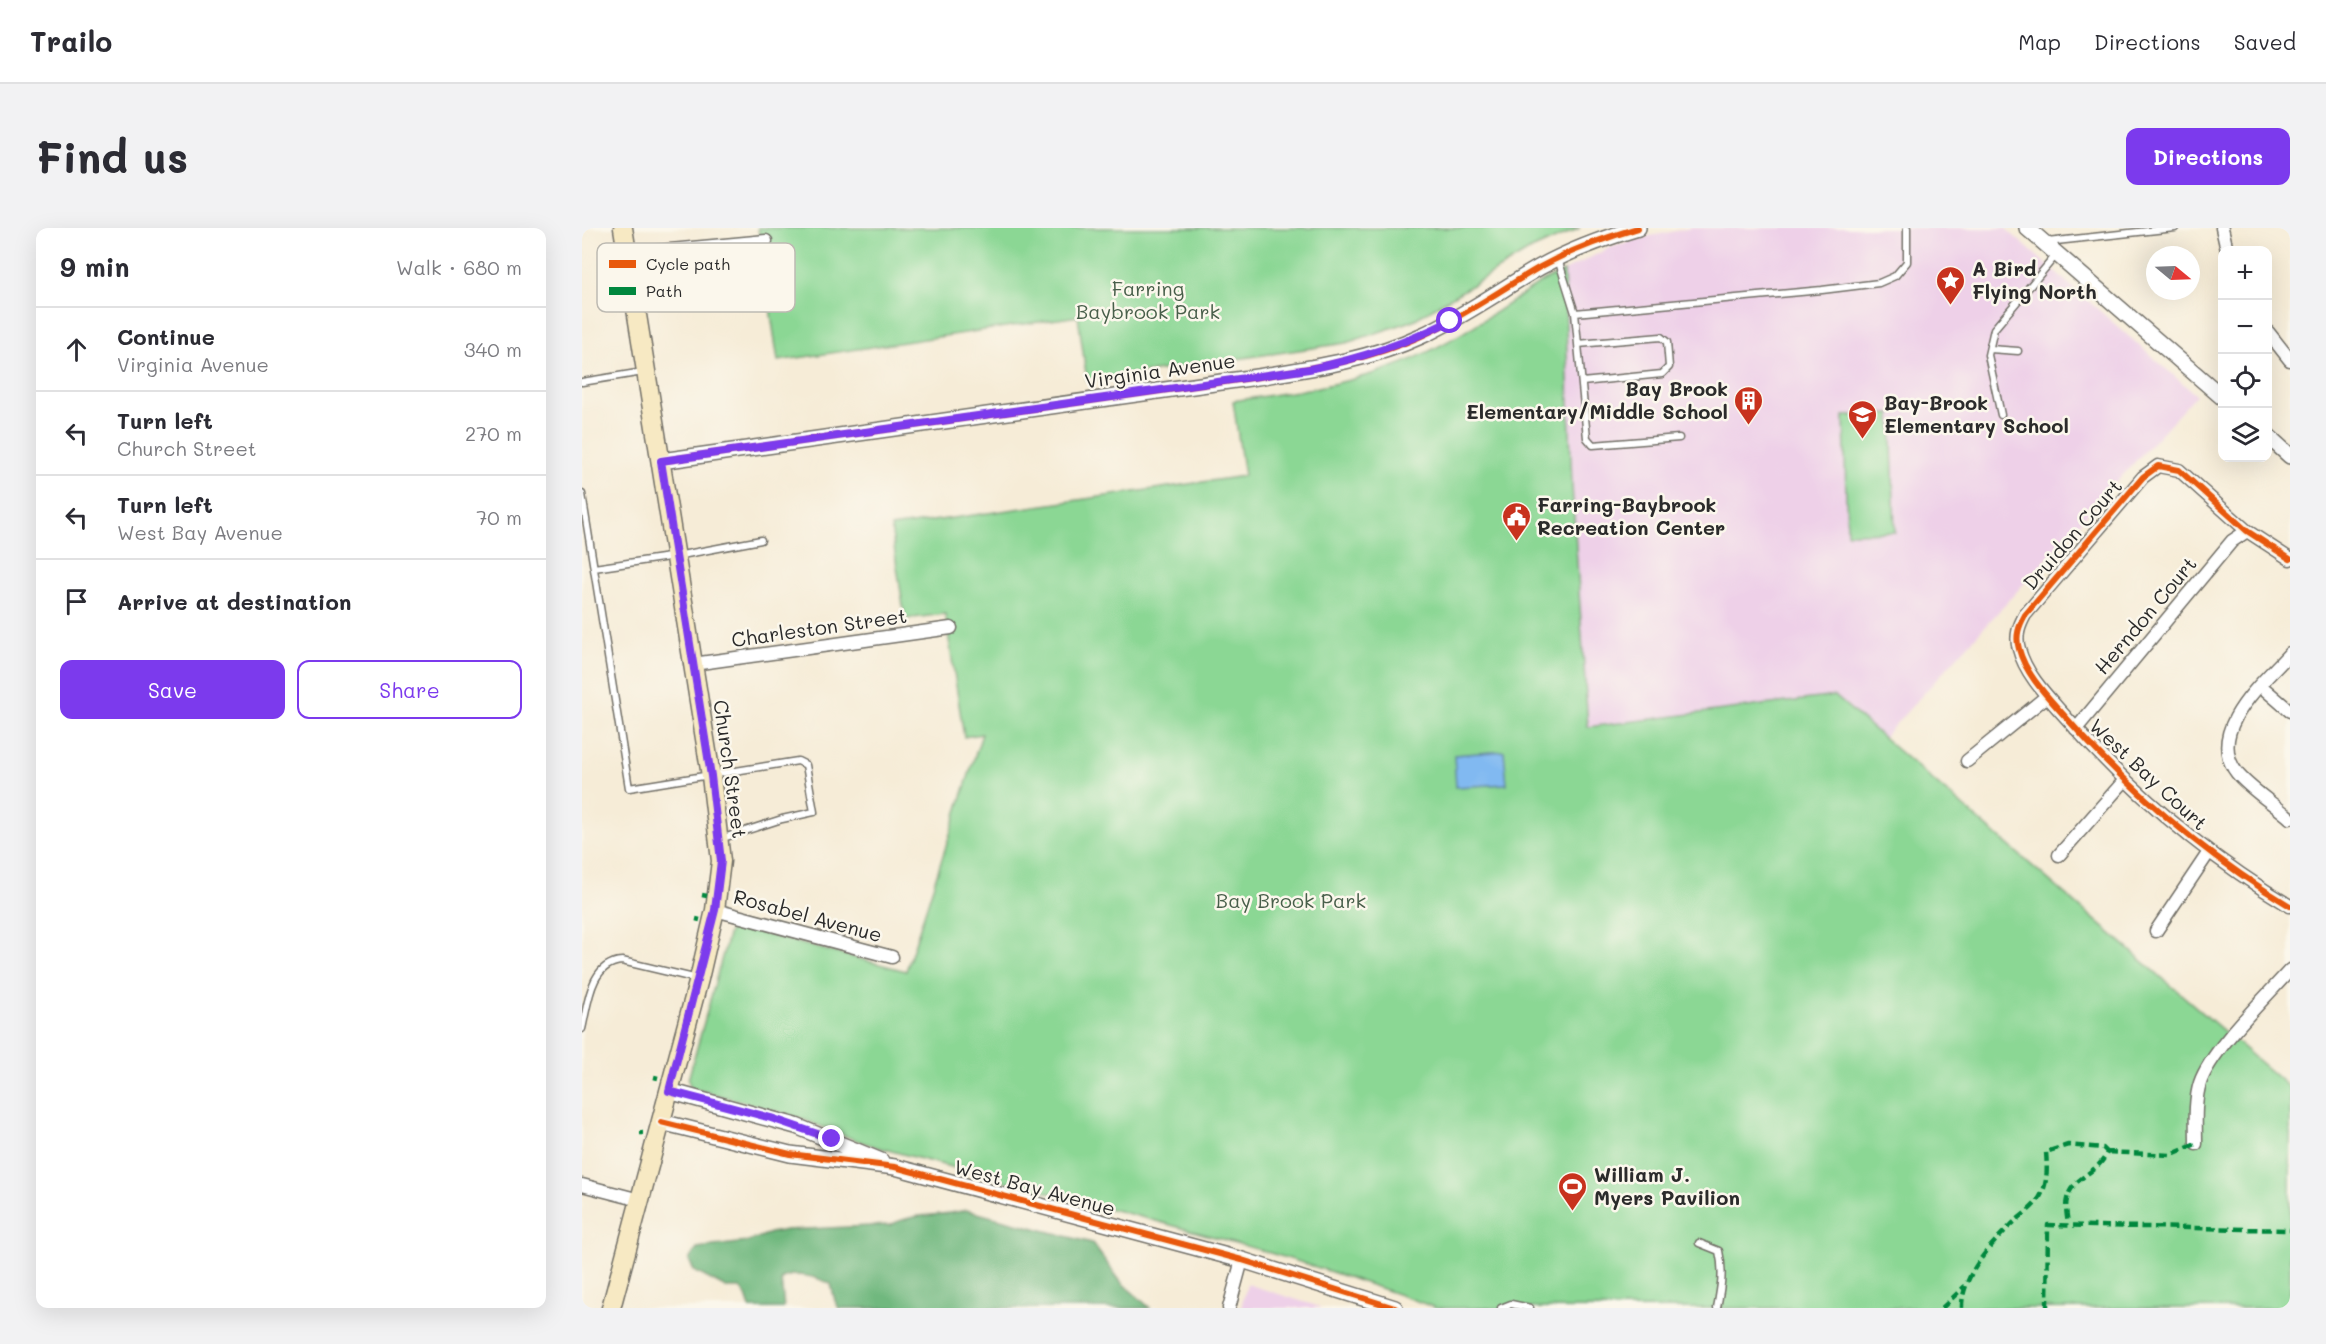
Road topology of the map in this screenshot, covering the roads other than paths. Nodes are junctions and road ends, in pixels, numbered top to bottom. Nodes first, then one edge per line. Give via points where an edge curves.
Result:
1 (623, 228) edge
2 (1638, 228) edge
3 (1907, 228) edge
4 (2027, 228) edge
5 (2175, 228) edge
6 (2222, 228) edge
7 (766, 241) dead end
8 (626, 243) edge
9 (745, 243) edge
10 (2045, 243) junction
11 (2226, 246) edge
12 (2058, 254) junction
13 (1558, 258) junction
14 (637, 312) edge
15 (1575, 313) junction
16 (2272, 337) edge
17 (1578, 344) junction
18 (1990, 349) junction
19 (2018, 351) dead end
20 (2290, 360) edge
21 (646, 372) junction
22 (582, 382) edge
23 (1582, 382) junction
24 (2218, 393) edge
25 (2001, 415) dead end
26 (1679, 438) dead end
27 (2272, 440) edge
28 (2290, 456) edge
29 (661, 461) junction
30 (582, 494) edge
31 (2247, 531) junction
32 (761, 540) dead end
33 (676, 556) junction
34 (2290, 559) edge
35 (594, 568) junction
36 (951, 628) dead end
37 (2017, 637) joint
38 (2290, 653) edge
39 (693, 664) junction
40 (2261, 686) junction
41 (2047, 696) junction
42 (2290, 711) edge
43 (2076, 729) junction
44 (1967, 761) dead end
45 (711, 776) junction
46 (2125, 780) junction
47 (2290, 818) edge
48 (720, 839) junction
49 (2209, 852) junction
50 (2059, 855) dead end
51 (2290, 906) edge
52 (715, 910) junction
53 (2156, 931) dead end
54 (892, 957) dead end
55 (2290, 970) edge
56 (699, 980) junction
57 (582, 1029) edge
58 (669, 1091) junction
59 (661, 1122) junction
60 (2196, 1144) dead end
61 (895, 1167) junction
62 (582, 1185) edge
63 (640, 1200) junction
64 (1699, 1243) dead end
65 (1242, 1260) junction
66 (611, 1308) edge
67 (1229, 1308) edge
68 (1395, 1308) edge
69 (1501, 1308) edge
70 (1530, 1308) edge
71 (1717, 1308) edge

1 - 8 main road, Church Street
2 - 13 street, Virginia Avenue
3 - 15 lane via 1907,262 1895,276 1879,283
4 - 10 street
5 - 10 lane
6 - 11 street
7 - 9 street
10 - 12 street
12 - 18 lane via 1994,329
12 - 24 street
13 - 15 lane
13 - 29 street, Virginia Avenue via 1440,326 1350,361
14 - 21 main road, Church Street
15 - 17 lane
16 - 20 street
17 - 23 lane
17 - 23 lane via 1661,337 1667,342 1669,367 1662,374
18 - 19 lane
18 - 25 lane
21 - 22 lane
21 - 29 main road, Church Street
23 - 26 lane via 1587,438 1593,445
27 - 28 street
29 - 33 main road, Church Street
30 - 35 lane
31 - 34 street
31 - 37 street, Druidon Court via 2179,470 2158,466 2143,477 2025,615
31 - 43 street, Herndon Court via 2232,541
32 - 33 lane
33 - 35 lane
33 - 39 main road, Church Street
35 - 45 lane via 629,788
36 - 39 street, Charleston Street
37 - 41 street, West Bay Court via 2025,663
38 - 40 street
39 - 45 main road, Church Street
40 - 42 street
40 - 47 street via 2229,731 2226,742 2230,761 2238,773
41 - 43 street, West Bay Court
41 - 44 street
43 - 46 street, West Bay Court
45 - 48 main road, Church Street
45 - 48 lane via 798,761 806,765 814,812
46 - 49 street, West Bay Court
46 - 50 street
48 - 52 main road, Church Street
49 - 51 street, West Bay Court
49 - 53 street
52 - 54 street, Rosabel Avenue
52 - 56 main road, Church Street
55 - 60 street via 2206,1069 2197,1105
56 - 57 lane via 610,961 594,980
56 - 58 main road, Church Street
58 - 59 main road, Church Street
58 - 61 street, West Bay Avenue via 796,1126
59 - 61 street, West Bay Avenue via 790,1154
59 - 63 main road, Church Street
61 - 65 street, West Bay Avenue
62 - 63 street
63 - 66 main road, Church Street
64 - 71 lane via 1719,1251 1721,1258 1722,1285
65 - 67 street
65 - 68 street, West Bay Avenue
69 - 70 lane via 1510,1304

